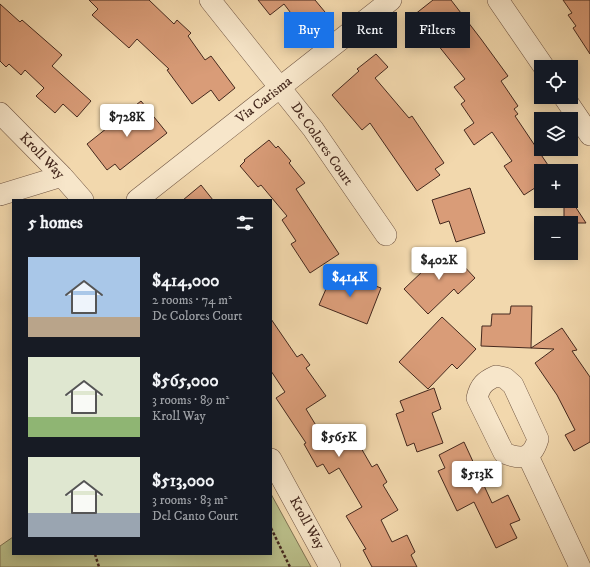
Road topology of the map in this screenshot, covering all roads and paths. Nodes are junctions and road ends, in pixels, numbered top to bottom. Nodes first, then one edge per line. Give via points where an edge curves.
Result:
1 (210, 0) edge
2 (391, 0) edge
3 (498, 0) edge
4 (539, 60) edge
5 (280, 87) junction
6 (569, 104) edge
7 (0, 113) edge
8 (590, 135) edge
9 (62, 176) junction
10 (3, 190) edge
11 (82, 199) edge
12 (138, 199) edge
13 (386, 236) dead end
14 (528, 456) dead end
15 (272, 461) edge
16 (272, 530) edge
17 (95, 555) edge
18 (99, 567) edge
19 (290, 567) edge
20 (330, 567) edge
21 (580, 567) edge

1 - 5 street, De Colores Court
2 - 5 street, Via Carisma
3 - 4 street
5 - 12 street, Via Carisma
5 - 13 street, De Colores Court via 313,129
6 - 8 street
7 - 9 street, Kroll Way
9 - 10 street
9 - 11 street, Kroll Way
14 - 21 street
15 - 20 street, Kroll Way
16 - 19 path
17 - 18 path

